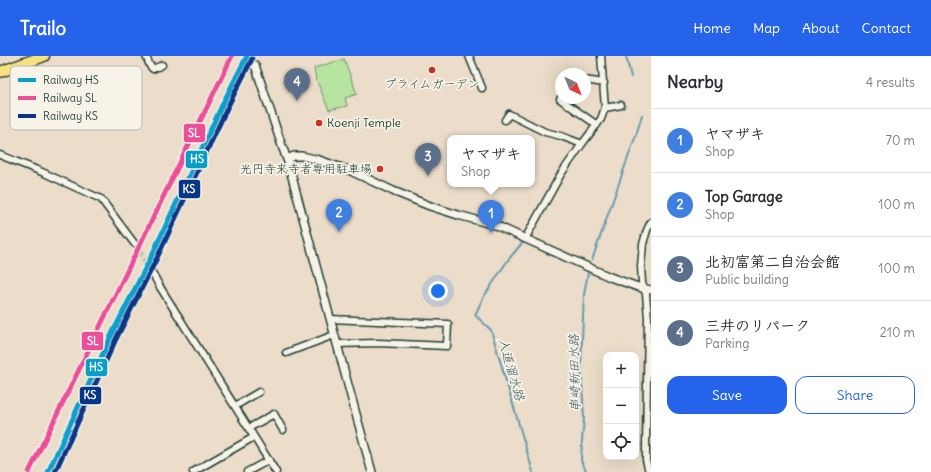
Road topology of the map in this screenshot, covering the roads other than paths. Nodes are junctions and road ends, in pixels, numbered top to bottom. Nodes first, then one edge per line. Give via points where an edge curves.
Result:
1 (44, 56) edge
2 (146, 56) edge
3 (469, 56) edge
4 (601, 56) edge
5 (162, 65) dead end
6 (254, 65) tunnel mouth
7 (16, 66) edge
8 (10, 68) edge
9 (0, 72) edge
10 (591, 81) edge
11 (604, 84) junction
12 (482, 88) dead end
13 (567, 104) edge
14 (622, 105) dead end
15 (605, 108) junction
16 (505, 120) dead end
17 (597, 125) junction
18 (582, 144) junction
19 (0, 155) edge
20 (287, 159) junction
21 (651, 222) edge
22 (526, 239) junction
23 (134, 243) tunnel mouth
24 (150, 269) tunnel mouth
25 (648, 289) edge
26 (330, 318) junction
27 (334, 335) junction
28 (337, 344) junction
29 (286, 353) dead end
30 (259, 392) dead end
31 (235, 406) junction
32 (248, 428) junction
33 (283, 430) dead end
34 (254, 437) junction
35 (269, 460) junction
36 (196, 471) edge
37 (247, 472) edge
38 (276, 472) edge
39 (372, 472) edge
40 (649, 472) edge

1 - 7 highway
2 - 5 street via 153,69
3 - 12 street
4 - 11 street
6 - 20 street
8 - 9 highway
10 - 11 street
11 - 15 street
13 - 17 street
14 - 15 street
15 - 17 street
16 - 18 street via 509,114 545,132
17 - 18 street
18 - 22 street via 561,174
19 - 23 street via 101,199
20 - 22 street via 302,156 319,160 351,171 415,200 494,225
20 - 26 street
21 - 25 street via 643,244 641,266 642,283
22 - 25 street via 604,275
24 - 31 street
25 - 40 street via 646,460
26 - 27 street
26 - 28 street via 448,324 447,346
27 - 28 street
27 - 29 street
28 - 39 street
30 - 31 street
31 - 32 street
32 - 33 street via 274,414
32 - 34 street
34 - 35 street
34 - 36 street
35 - 37 street
35 - 38 street

